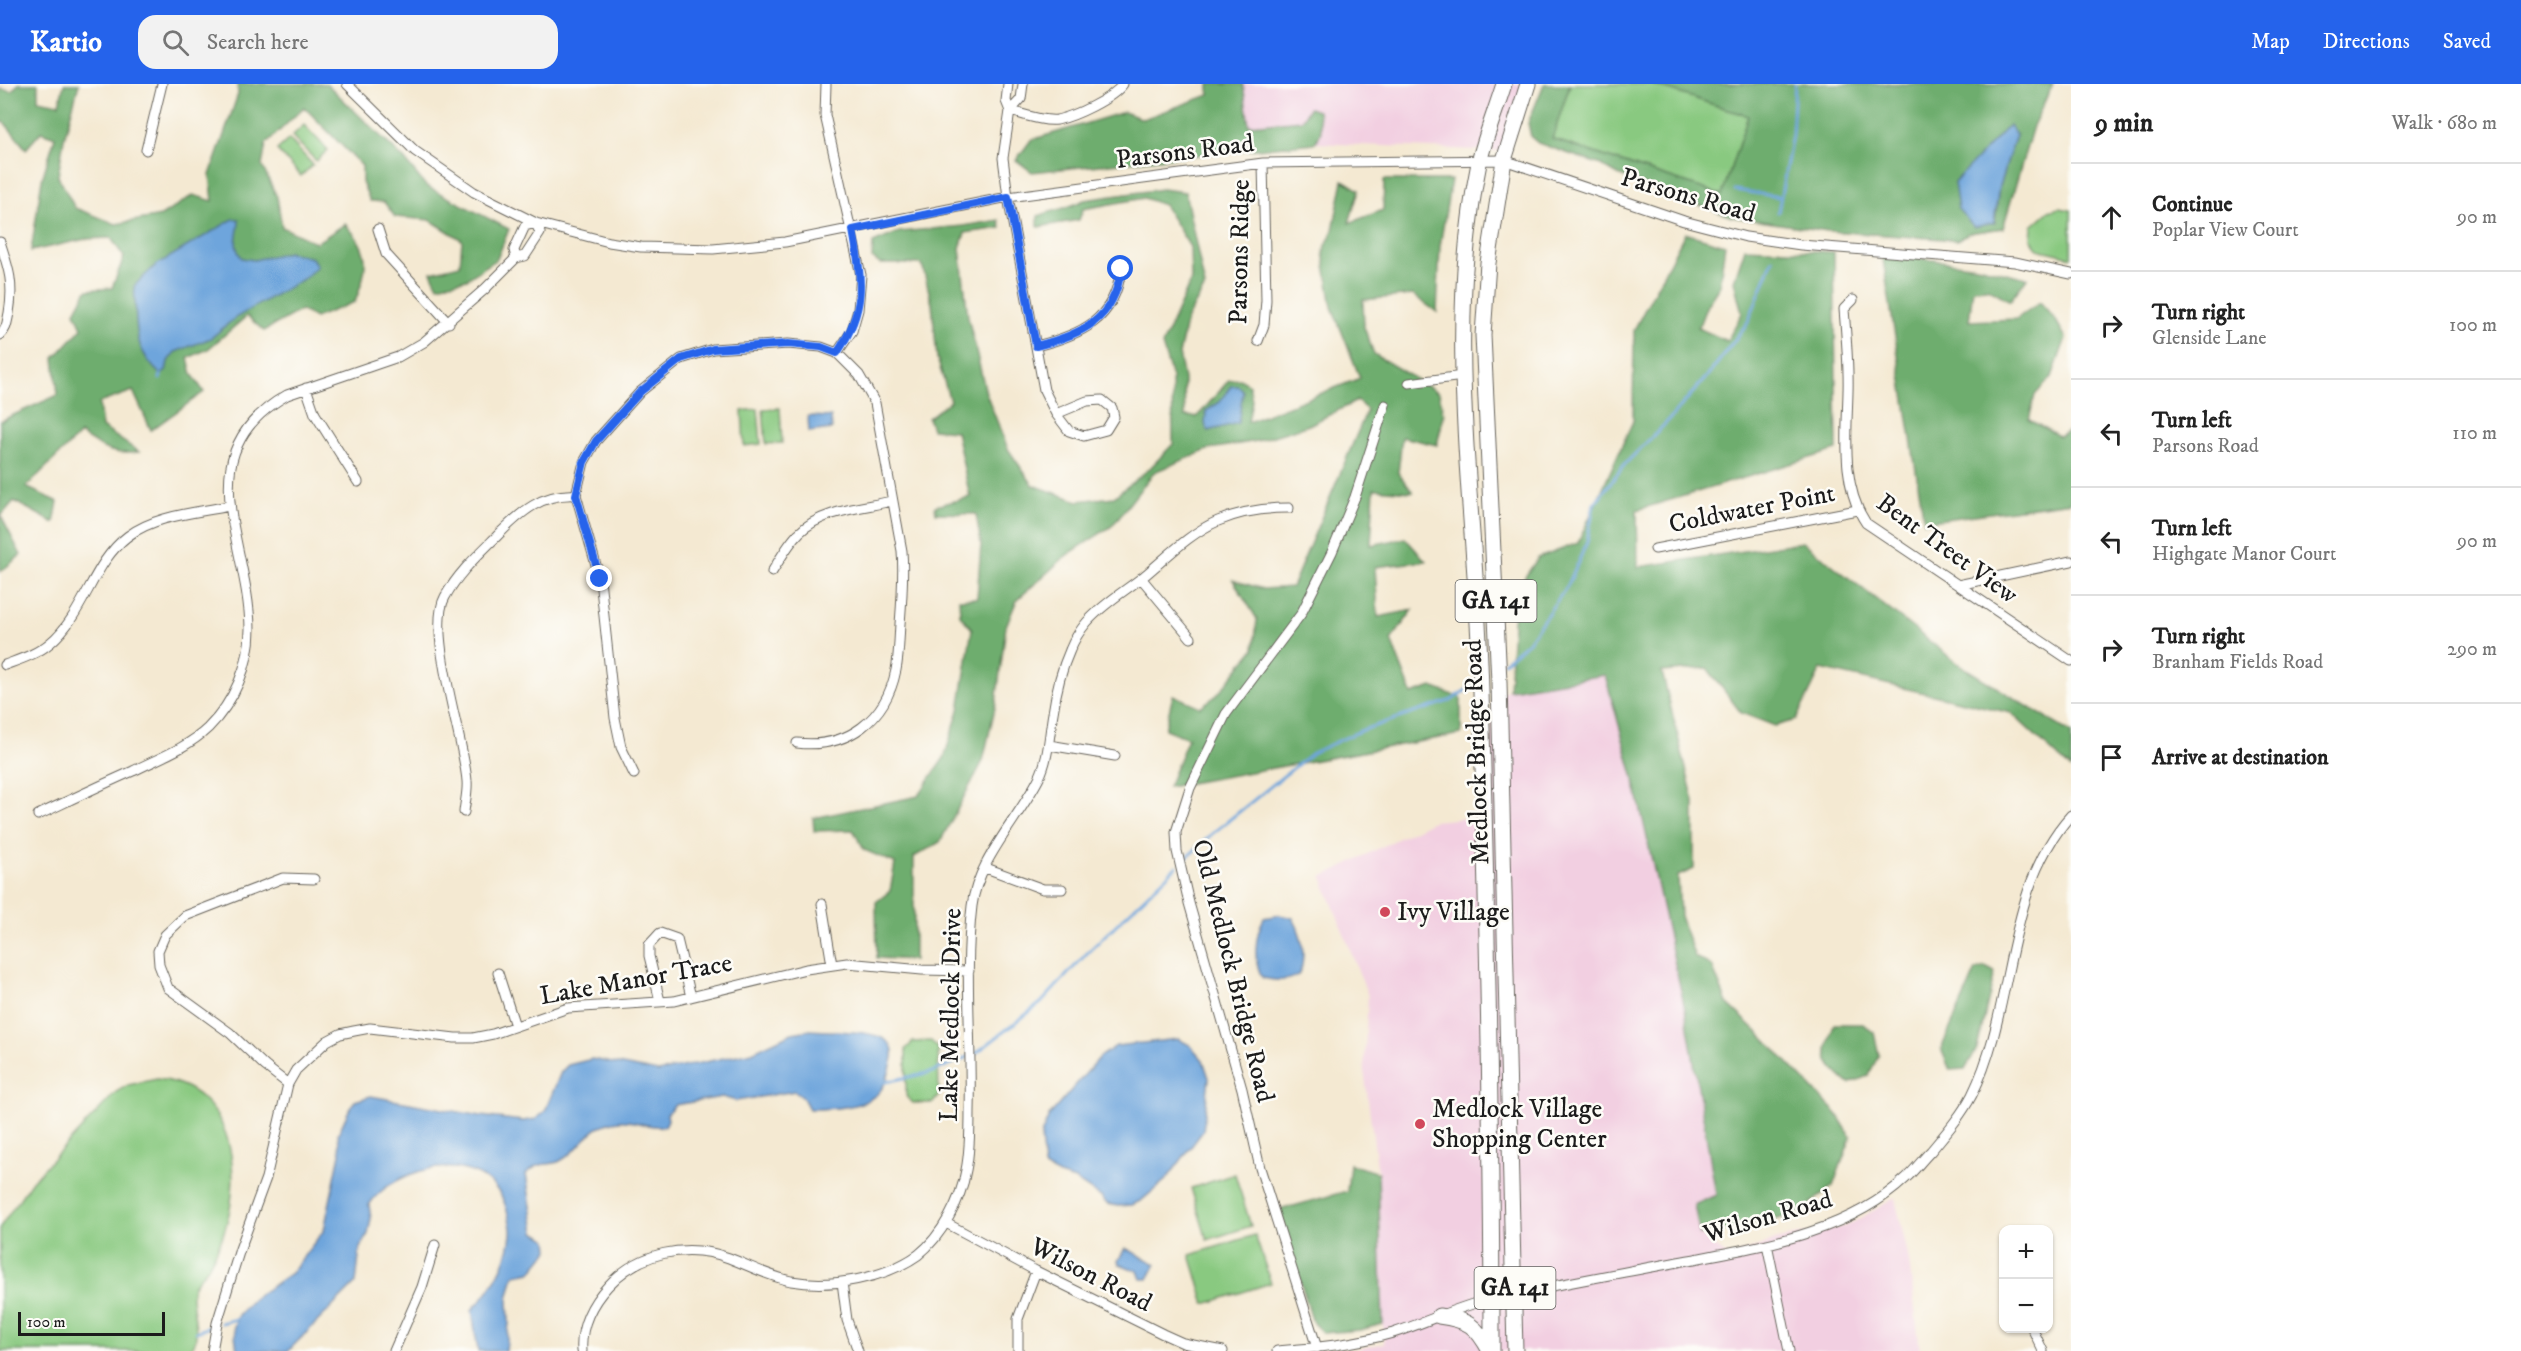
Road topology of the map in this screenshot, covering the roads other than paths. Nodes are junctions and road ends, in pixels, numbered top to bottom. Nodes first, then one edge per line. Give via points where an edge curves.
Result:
1 (162, 84) edge
2 (346, 84) edge
3 (826, 84) edge
4 (1008, 84) edge
5 (1023, 84) edge
6 (1123, 84) edge
7 (1504, 84) edge
8 (1528, 84) edge
9 (1010, 111) junction
10 (146, 150) dead end
11 (1480, 160) junction
12 (1504, 160) junction
13 (1263, 163) junction
14 (1008, 197) junction
15 (536, 223) junction
16 (378, 229) dead end
17 (853, 230) junction
18 (0, 242) edge
19 (516, 258) junction
20 (1121, 269) dead end
21 (2071, 274) edge
22 (1853, 300) dead end
23 (449, 323) junction
24 (0, 335) edge
25 (1258, 341) dead end
26 (1036, 346) junction
27 (837, 353) junction
28 (1463, 376) junction
29 (1409, 383) dead end
30 (306, 388) junction
31 (1385, 405) dead end
32 (1056, 414) junction
33 (358, 482) dead end
34 (576, 495) junction
35 (892, 501) junction
36 (229, 506) junction
37 (1289, 508) dead end
38 (1857, 510) junction
39 (1655, 549) dead end
40 (2071, 561) edge
41 (772, 572) dead end
42 (1141, 578) junction
43 (1959, 585) junction
44 (1191, 638) dead end
45 (2071, 661) edge
46 (5, 665) dead end
47 (797, 742) dead end
48 (1049, 745) junction
49 (1115, 756) dead end
50 (634, 774) dead end
51 (464, 812) dead end
52 (38, 815) dead end
53 (2071, 815) edge
54 (986, 868) junction
55 (314, 879) dead end
56 (1062, 889) dead end
57 (822, 904) dead end
58 (832, 965) junction
59 (969, 971) junction
60 (498, 973) dead end
61 (691, 996) junction
62 (660, 1001) junction
63 (514, 1026) junction
64 (288, 1083) junction
65 (946, 1223) junction
66 (1767, 1244) junction
67 (435, 1245) dead end
68 (1036, 1271) junction
69 (842, 1282) junction
70 (1515, 1294) junction
71 (1492, 1298) junction
72 (1439, 1316) junction
73 (2034, 1333) edge
74 (1317, 1348) junction
75 (212, 1351) edge
76 (394, 1351) edge
77 (582, 1351) edge
78 (858, 1351) edge
79 (1018, 1351) edge
80 (1223, 1351) edge
81 (1277, 1351) edge
82 (1492, 1351) edge
83 (1515, 1351) edge
84 (1789, 1351) edge
85 (2043, 1351) edge

1 - 10 street
2 - 15 street, Parsons Road via 438,168 474,192
3 - 17 street via 825,115
4 - 9 street via 1006,101
5 - 9 street via 1021,99
6 - 9 street via 1090,108 1055,120
7 - 11 highway, Medlock Bridge Road / GA 141
8 - 12 highway, Medlock Bridge Road / GA 141
9 - 14 street via 1003,158
11 - 12 street, Parsons Road
11 - 13 street, Parsons Road
11 - 28 highway, Medlock Bridge Road / GA 141 via 1468,242
12 - 21 street, Parsons Road via 1684,221 1746,237 2015,262
12 - 70 highway, Medlock Bridge Road / GA 141 via 1488,263 1483,335 1500,682
13 - 14 street, Parsons Road
13 - 25 street, Parsons Ridge via 1266,300
14 - 17 street, Parsons Road
14 - 26 street
15 - 17 street, Parsons Road via 609,242 681,250 744,247
15 - 19 street via 525,225 514,250
15 - 19 street via 540,233 525,255
16 - 23 street via 386,254
17 - 27 street via 861,275 858,310 852,331
18 - 24 street via 11,275 12,294 5,331
19 - 23 street
20 - 26 street via 1119,286 1100,316 1082,331
22 - 38 street, Bent Treet View via 1845,309 1845,440
23 - 30 street via 398,357
26 - 32 street via 1044,390
27 - 34 street via 821,347 788,344 713,349 681,359 640,392 596,441 584,462
27 - 35 street via 859,375 875,403
28 - 29 street
28 - 71 highway, Medlock Bridge Road / GA 141 via 1481,690
30 - 33 street via 315,414
30 - 36 street via 270,404 244,432 229,468
31 - 74 street, Old Medlock Bridge Road via 1332,552 1301,614 1226,714 1190,788 1176,832 1189,903 1212,976 1260,1168
32 - 32 street via 1069,431 1084,436 1106,430 1114,417 1112,408 1101,400 1087,401
34 - 50 street via 600,579 621,747
34 - 51 street via 538,501 519,515 475,559 443,599 440,636 468,782
35 - 41 street via 813,522 799,533
35 - 47 street via 904,575 896,669 890,692 874,716 850,735 824,744
36 - 46 street via 159,520 129,535 105,559 59,635 36,653
36 - 52 street via 250,629 245,665 229,701 208,728 181,748
37 - 42 street, Lake Medlock Drive via 1261,508 1219,520 1196,533
38 - 39 street, Coldwater Point
38 - 43 street, Bent Treet View via 1866,523
40 - 43 street
42 - 44 street
42 - 48 street, Lake Medlock Drive via 1086,623 1071,646 1061,672
43 - 45 street, Bent Treet View
48 - 49 street
48 - 54 street, Lake Medlock Drive via 1039,778
53 - 66 street, Wilson Road via 2052,840 2029,888 1997,1030 1973,1093 1951,1128 1905,1179 1867,1206 1840,1220
54 - 56 street via 1043,889
54 - 59 street, Lake Medlock Drive via 972,904
55 - 64 street via 283,878 185,916 165,934 158,951 168,988 230,1033
57 - 58 street
58 - 59 street, Lake Manor Trace
58 - 61 street, Lake Manor Trace
59 - 65 street, Lake Medlock Drive via 971,1056 966,1172
60 - 63 street
61 - 62 street, Lake Manor Trace
61 - 62 street via 677,939 660,933 649,945 649,956
62 - 63 street, Lake Manor Trace via 568,1008
63 - 64 street, Lake Manor Trace via 473,1038 370,1029 340,1034 309,1056
64 - 75 street, Lake Manor Trace via 266,1178 219,1316
65 - 68 street, Wilson Road
65 - 69 street, Lake Medlock Drive via 921,1252 905,1263
66 - 70 street, Wilson Road
66 - 84 street
67 - 76 street via 422,1287
68 - 79 street via 1018,1319
68 - 80 street, Wilson Road via 1183,1343
69 - 77 street, Lake Medlock Drive via 791,1281 706,1251 675,1251 645,1258 616,1277 592,1306 584,1328
69 - 78 street via 847,1320
70 - 71 street
70 - 83 highway, Medlock Bridge Road / GA 141
71 - 72 street
71 - 82 highway, Medlock Bridge Road / GA 141
72 - 74 street via 1389,1334
72 - 82 highway via 1467,1322
73 - 85 street
74 - 81 street

